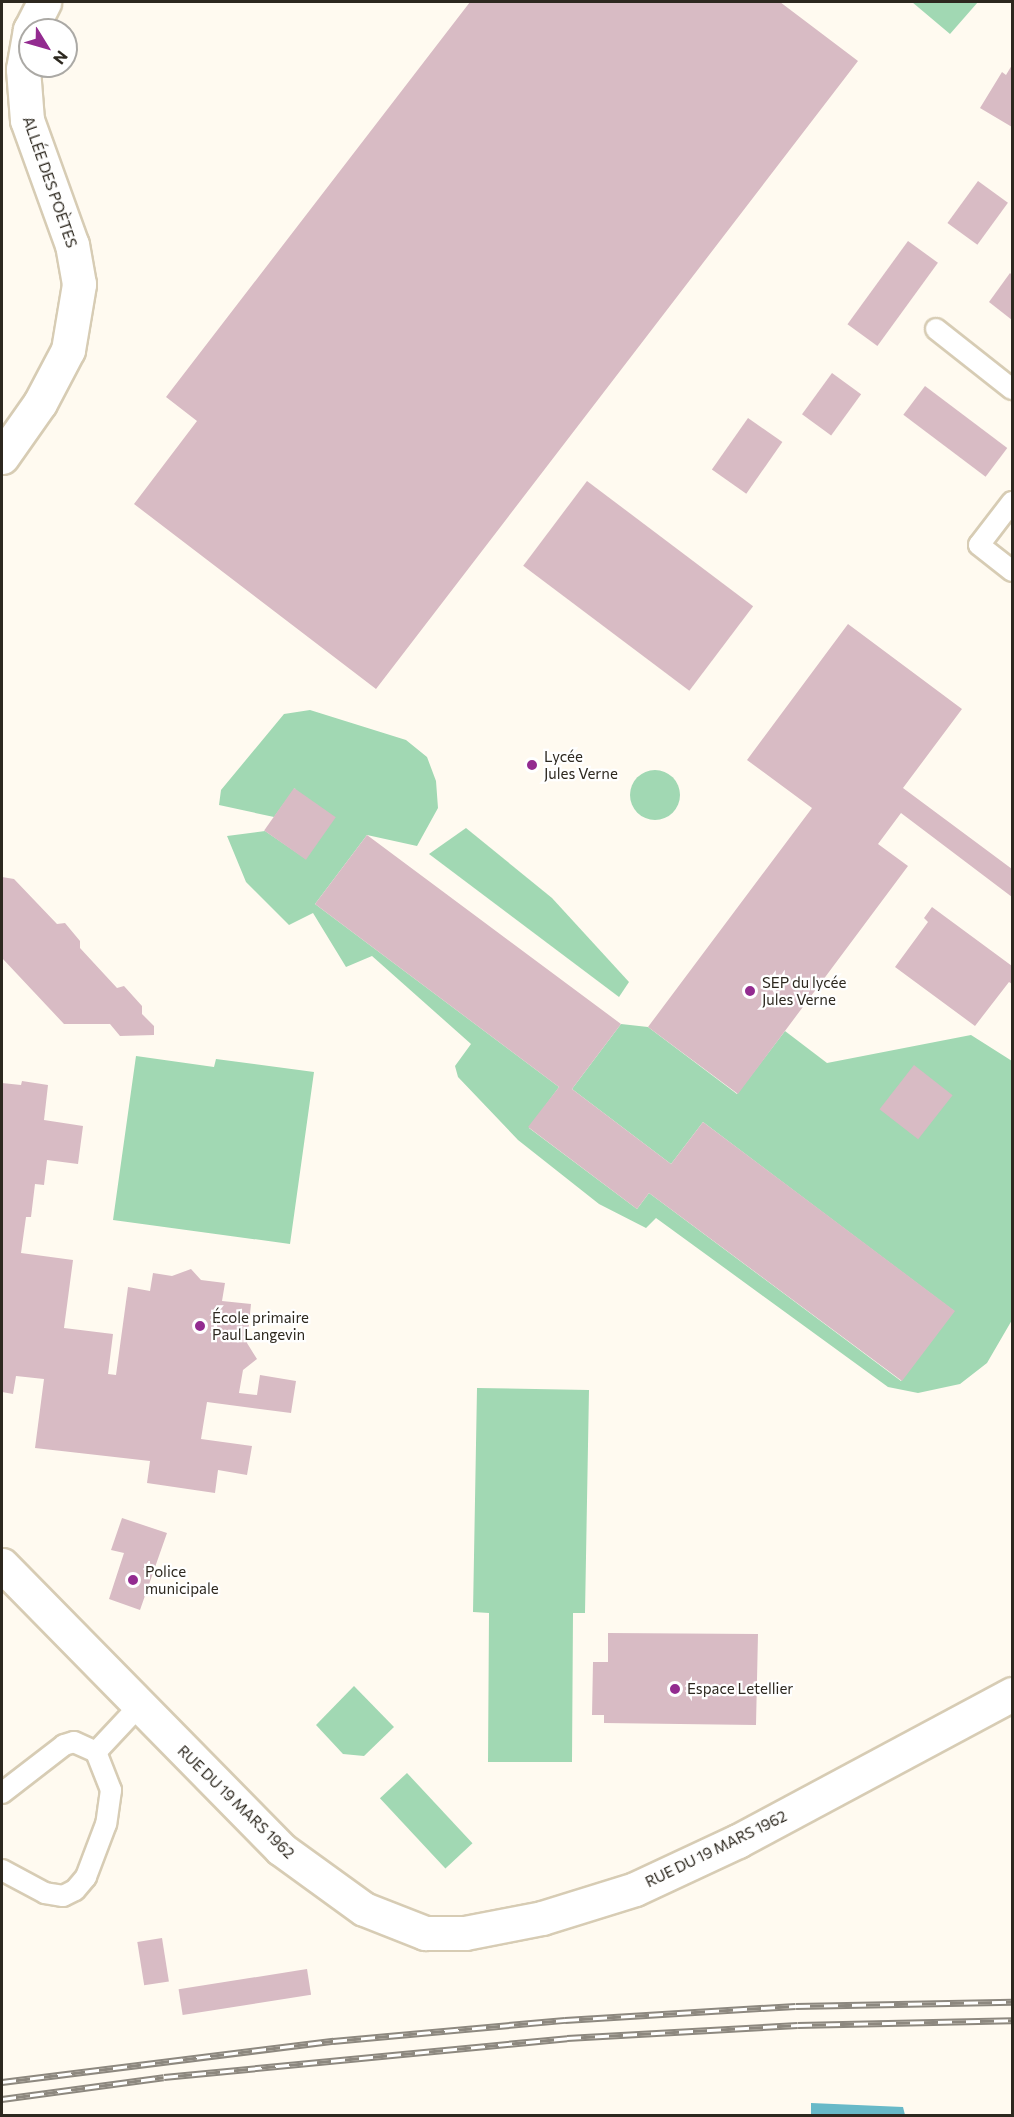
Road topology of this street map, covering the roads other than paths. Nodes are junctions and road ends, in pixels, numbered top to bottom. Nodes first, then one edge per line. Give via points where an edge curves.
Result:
1 (44, 2) edge
2 (36, 18) edge
3 (24, 78) edge
4 (936, 329) dead end
5 (1012, 389) edge
6 (2, 457) edge
7 (1012, 502) edge
8 (1012, 571) edge
9 (2, 1565) edge
10 (1012, 1694) edge
11 (140, 1705) junction
12 (96, 1752) junction
13 (2, 1793) edge
14 (2, 1870) edge

1 - 2 street, ALLÉE DES POÈTES
3 - 6 street, ALLÉE DES POÈTES via 27,120 72,244 79,284 68,351 40,403
4 - 5 lane
7 - 8 lane via 979,545
9 - 11 street, RUE DU 19 MARS 1962
10 - 11 street, RUE DU 19 MARS 1962 via 689,1866 542,1918 443,1935 388,1921 307,1870 229,1800
11 - 12 lane
12 - 13 lane via 74,1742 64,1745
12 - 14 lane via 108,1775 110,1806 86,1877 75,1890 63,1896 45,1893

